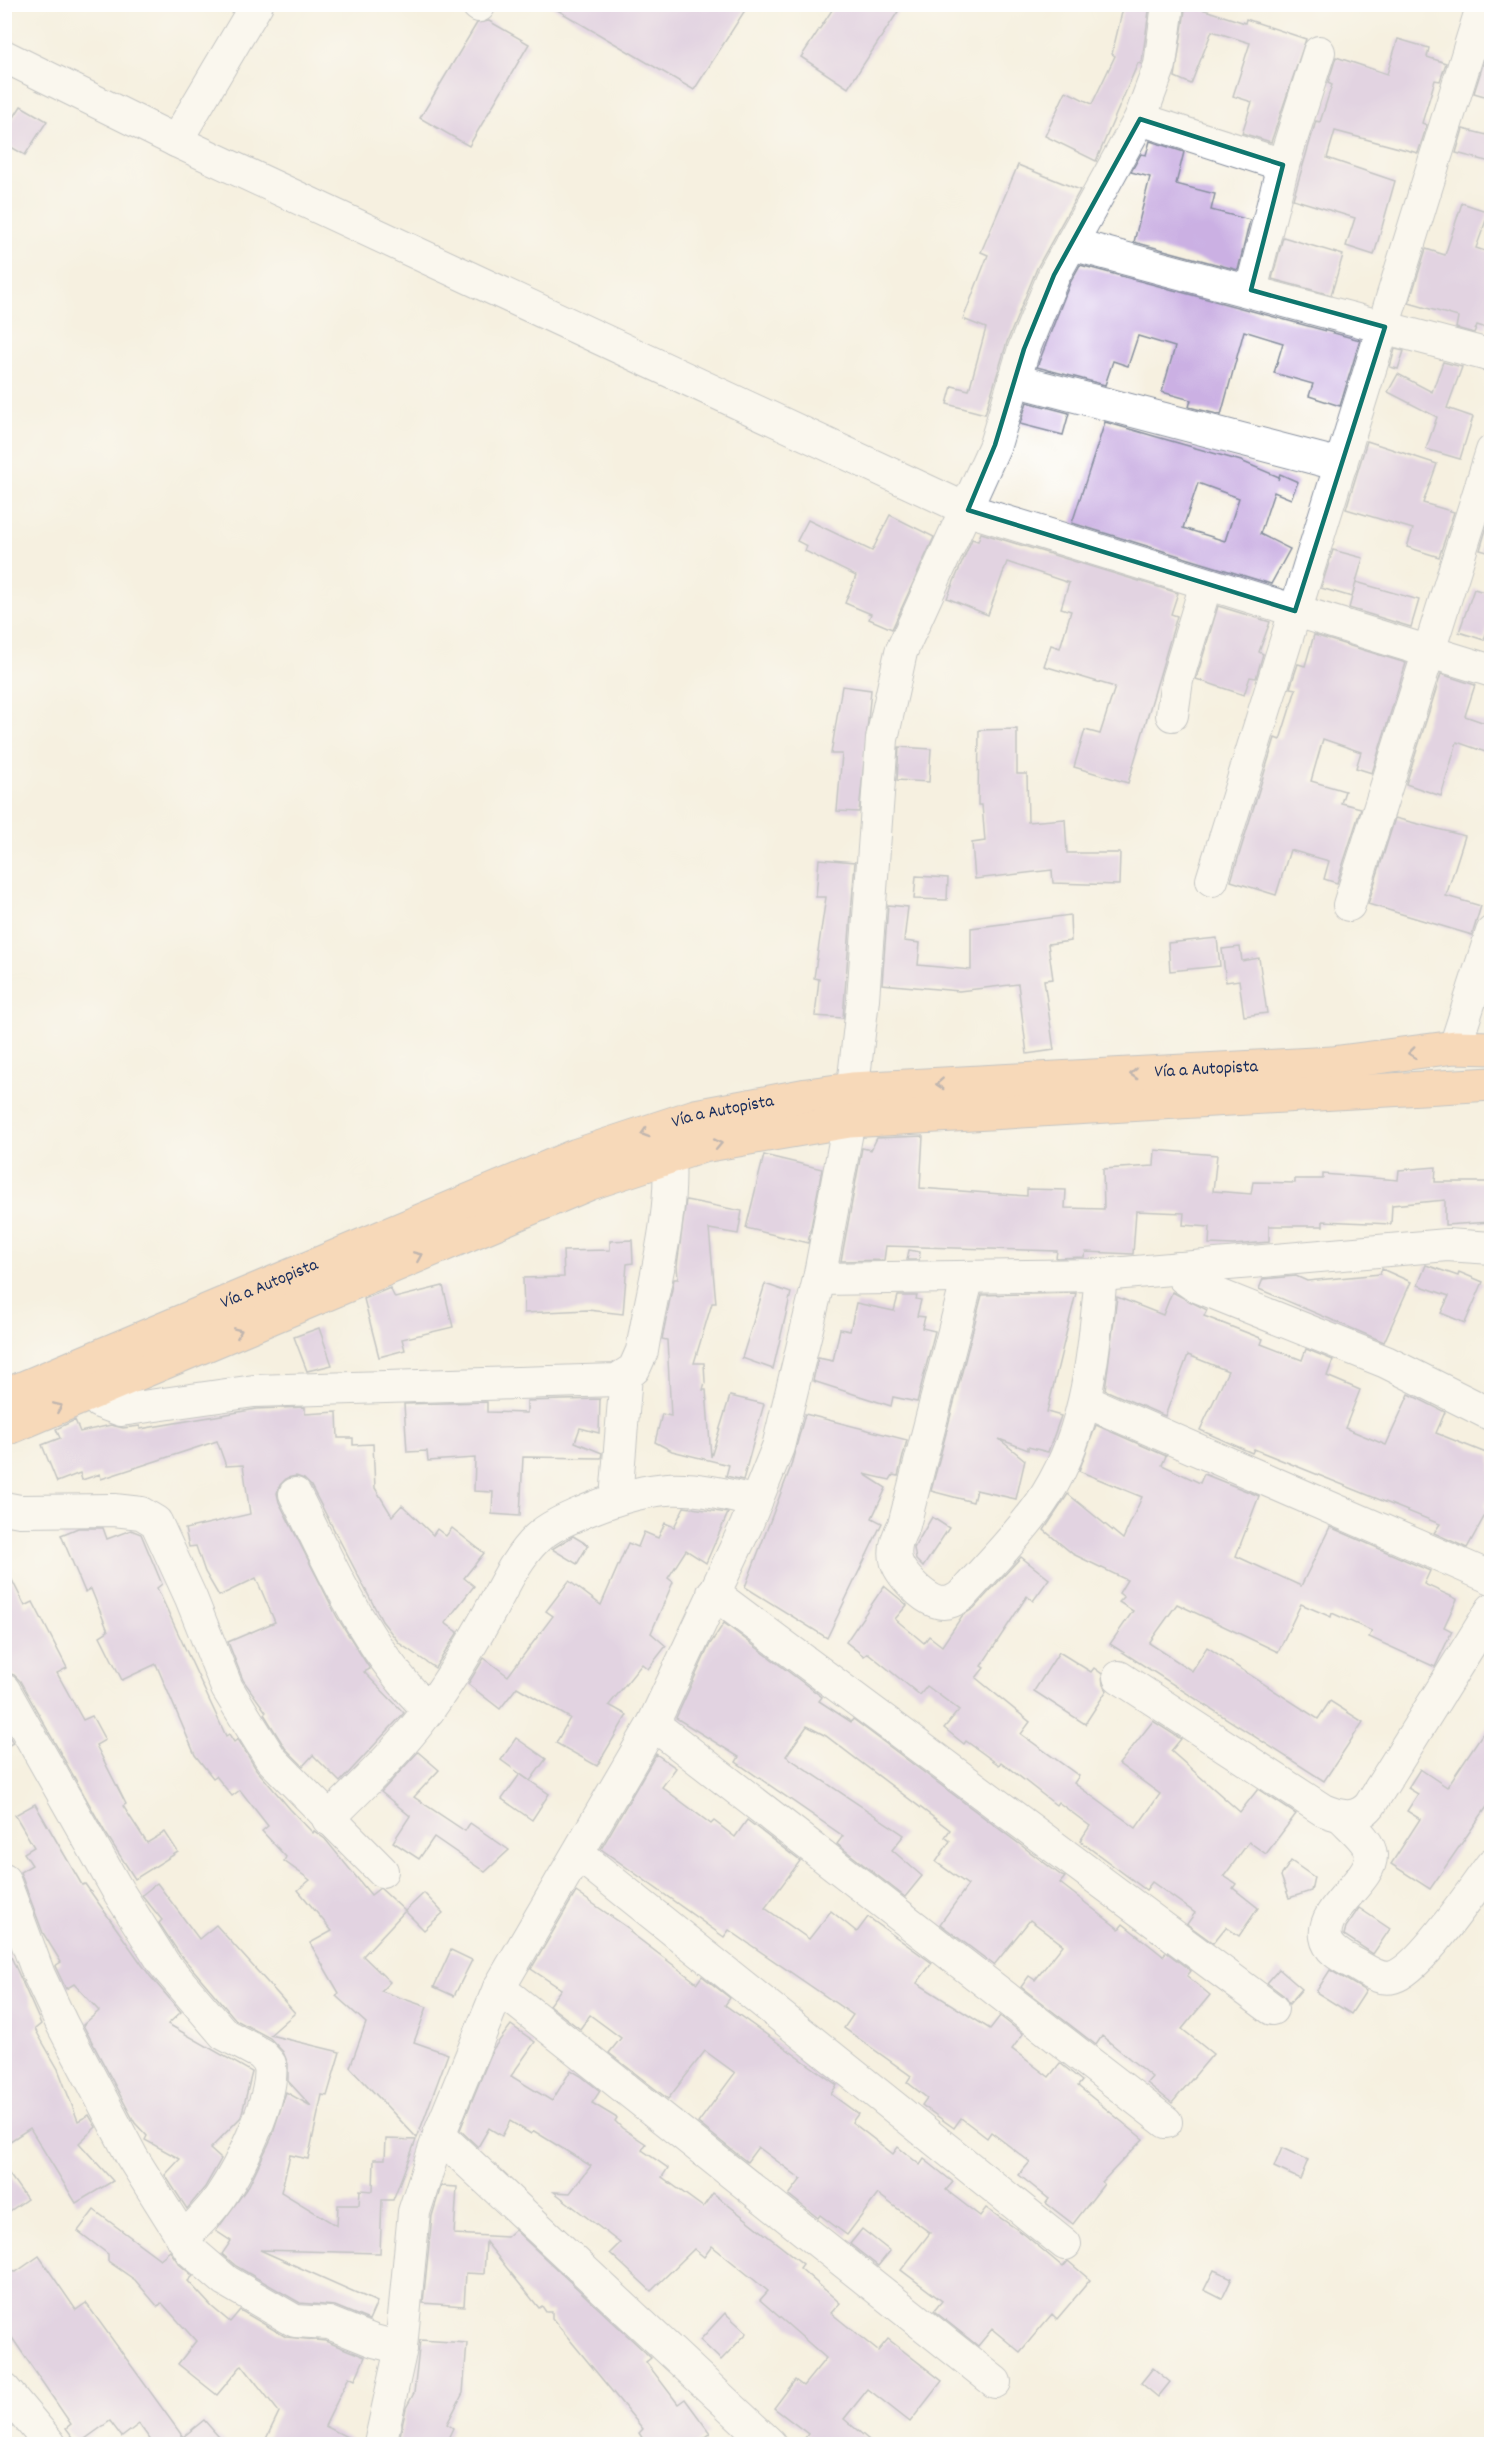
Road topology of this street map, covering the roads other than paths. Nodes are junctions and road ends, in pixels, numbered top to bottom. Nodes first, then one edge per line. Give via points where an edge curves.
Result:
1 (256, 4) edge
2 (1168, 4) edge
3 (1483, 4) edge
4 (1319, 52) dead end
5 (4, 56) edge
6 (1140, 119) junction
7 (176, 141) junction
8 (1283, 165) junction
9 (1071, 244) junction
10 (1251, 290) junction
11 (1385, 327) junction
12 (1491, 356) edge
13 (1014, 380) junction
14 (1491, 451) edge
15 (1341, 465) junction
16 (968, 510) junction
17 (1206, 584) junction
18 (1295, 611) junction
19 (1428, 652) junction
20 (1491, 671) edge
21 (1172, 715) dead end
22 (1212, 880) dead end
23 (1349, 905) dead end
24 (1491, 932) edge
25 (1455, 1047) junction
26 (1491, 1048) edge
27 (1491, 1084) edge
28 (852, 1089) junction
29 (849, 1121) junction
30 (669, 1158) junction
31 (1491, 1248) edge
32 (1177, 1268) junction
33 (1101, 1275) junction
34 (968, 1277) junction
35 (819, 1280) junction
36 (626, 1376) junction
37 (92, 1393) junction
38 (4, 1396) edge
39 (1085, 1401) junction
40 (1491, 1414) edge
41 (4, 1430) edge
42 (296, 1494) dead end
43 (616, 1499) junction
44 (756, 1502) junction
45 (4, 1508) edge
46 (1491, 1578) edge
47 (713, 1593) junction
48 (1491, 1610) edge
49 (1119, 1677) dead end
50 (4, 1690) edge
51 (429, 1710) junction
52 (653, 1724) junction
53 (1341, 1816) junction
54 (328, 1819) junction
55 (578, 1854) junction
56 (1491, 1864) edge
57 (382, 1871) dead end
58 (4, 1880) edge
59 (499, 1988) junction
60 (1272, 2008) dead end
61 (1166, 2122) dead end
62 (439, 2135) junction
63 (183, 2240) junction
64 (1065, 2244) dead end
65 (401, 2348) junction
66 (995, 2382) dead end
67 (4, 2389) edge
68 (50, 2445) edge
69 (380, 2445) edge
70 (770, 2445) edge

1 - 7 street
2 - 6 street via 1160,64
3 - 11 street
4 - 8 street
5 - 7 street
6 - 8 street
6 - 9 street
7 - 16 street
8 - 10 street
9 - 10 street
9 - 13 street via 1054,275
10 - 11 street
11 - 12 street
11 - 15 street
13 - 15 street
13 - 16 street via 995,446
14 - 19 street
15 - 18 street
16 - 17 street
16 - 28 street via 901,652 882,739 863,999
17 - 18 street
17 - 21 street via 1177,680
18 - 19 street
18 - 22 street
19 - 20 street
19 - 23 street
24 - 25 street
25 - 26 highway, Vía a Autopista
25 -> 28 highway, Vía a Autopista via 1332,1063
27 - 29 highway, Vía a Autopista
28 - 29 street
28 -> 38 highway, Vía a Autopista via 695,1116 577,1155
30 -> 29 highway, Vía a Autopista via 703,1146
29 - 35 street
30 - 36 street via 667,1218 642,1351
37 -> 30 highway, Vía a Autopista via 588,1184
31 - 32 street via 1447,1245
32 - 33 street
32 - 40 street via 1194,1285 1386,1362
33 - 34 street
33 - 39 street
34 - 35 street
34 - 39 street via 904,1525 895,1546 902,1576 931,1602 949,1603 961,1596 1022,1527 1054,1482 1077,1431
35 - 44 street via 778,1448
36 - 37 street via 617,1380 544,1384 254,1391 121,1410 99,1402
36 - 43 street
41 -> 37 highway, Vía a Autopista
39 - 46 street
42 - 51 street via 376,1647 403,1685
43 - 44 street via 650,1489 685,1486
43 - 51 street via 553,1526 536,1539
44 - 47 street
45 - 54 street via 114,1510 141,1513 156,1522 227,1688 271,1759
47 - 52 street
47 - 60 street
48 - 53 street via 1370,1805 1363,1814
49 - 53 street via 1323,1809
50 - 63 street via 164,1964 215,2025 270,2064 269,2089 249,2144 220,2198
51 - 54 street
52 - 55 street
52 - 61 street
53 - 56 street via 1370,1847 1371,1857 1368,1868 1328,1923 1326,1937 1332,1950 1377,1976 1392,1978 1408,1968 1443,1931
54 - 57 street
55 - 59 street
55 - 64 street
58 - 63 street via 39,1975 62,2024 132,2157
59 - 62 street
59 - 66 street
62 - 65 street via 414,2212
62 - 70 street
63 - 65 street via 226,2281 295,2321 329,2323 374,2342
65 - 69 street
67 - 68 street

